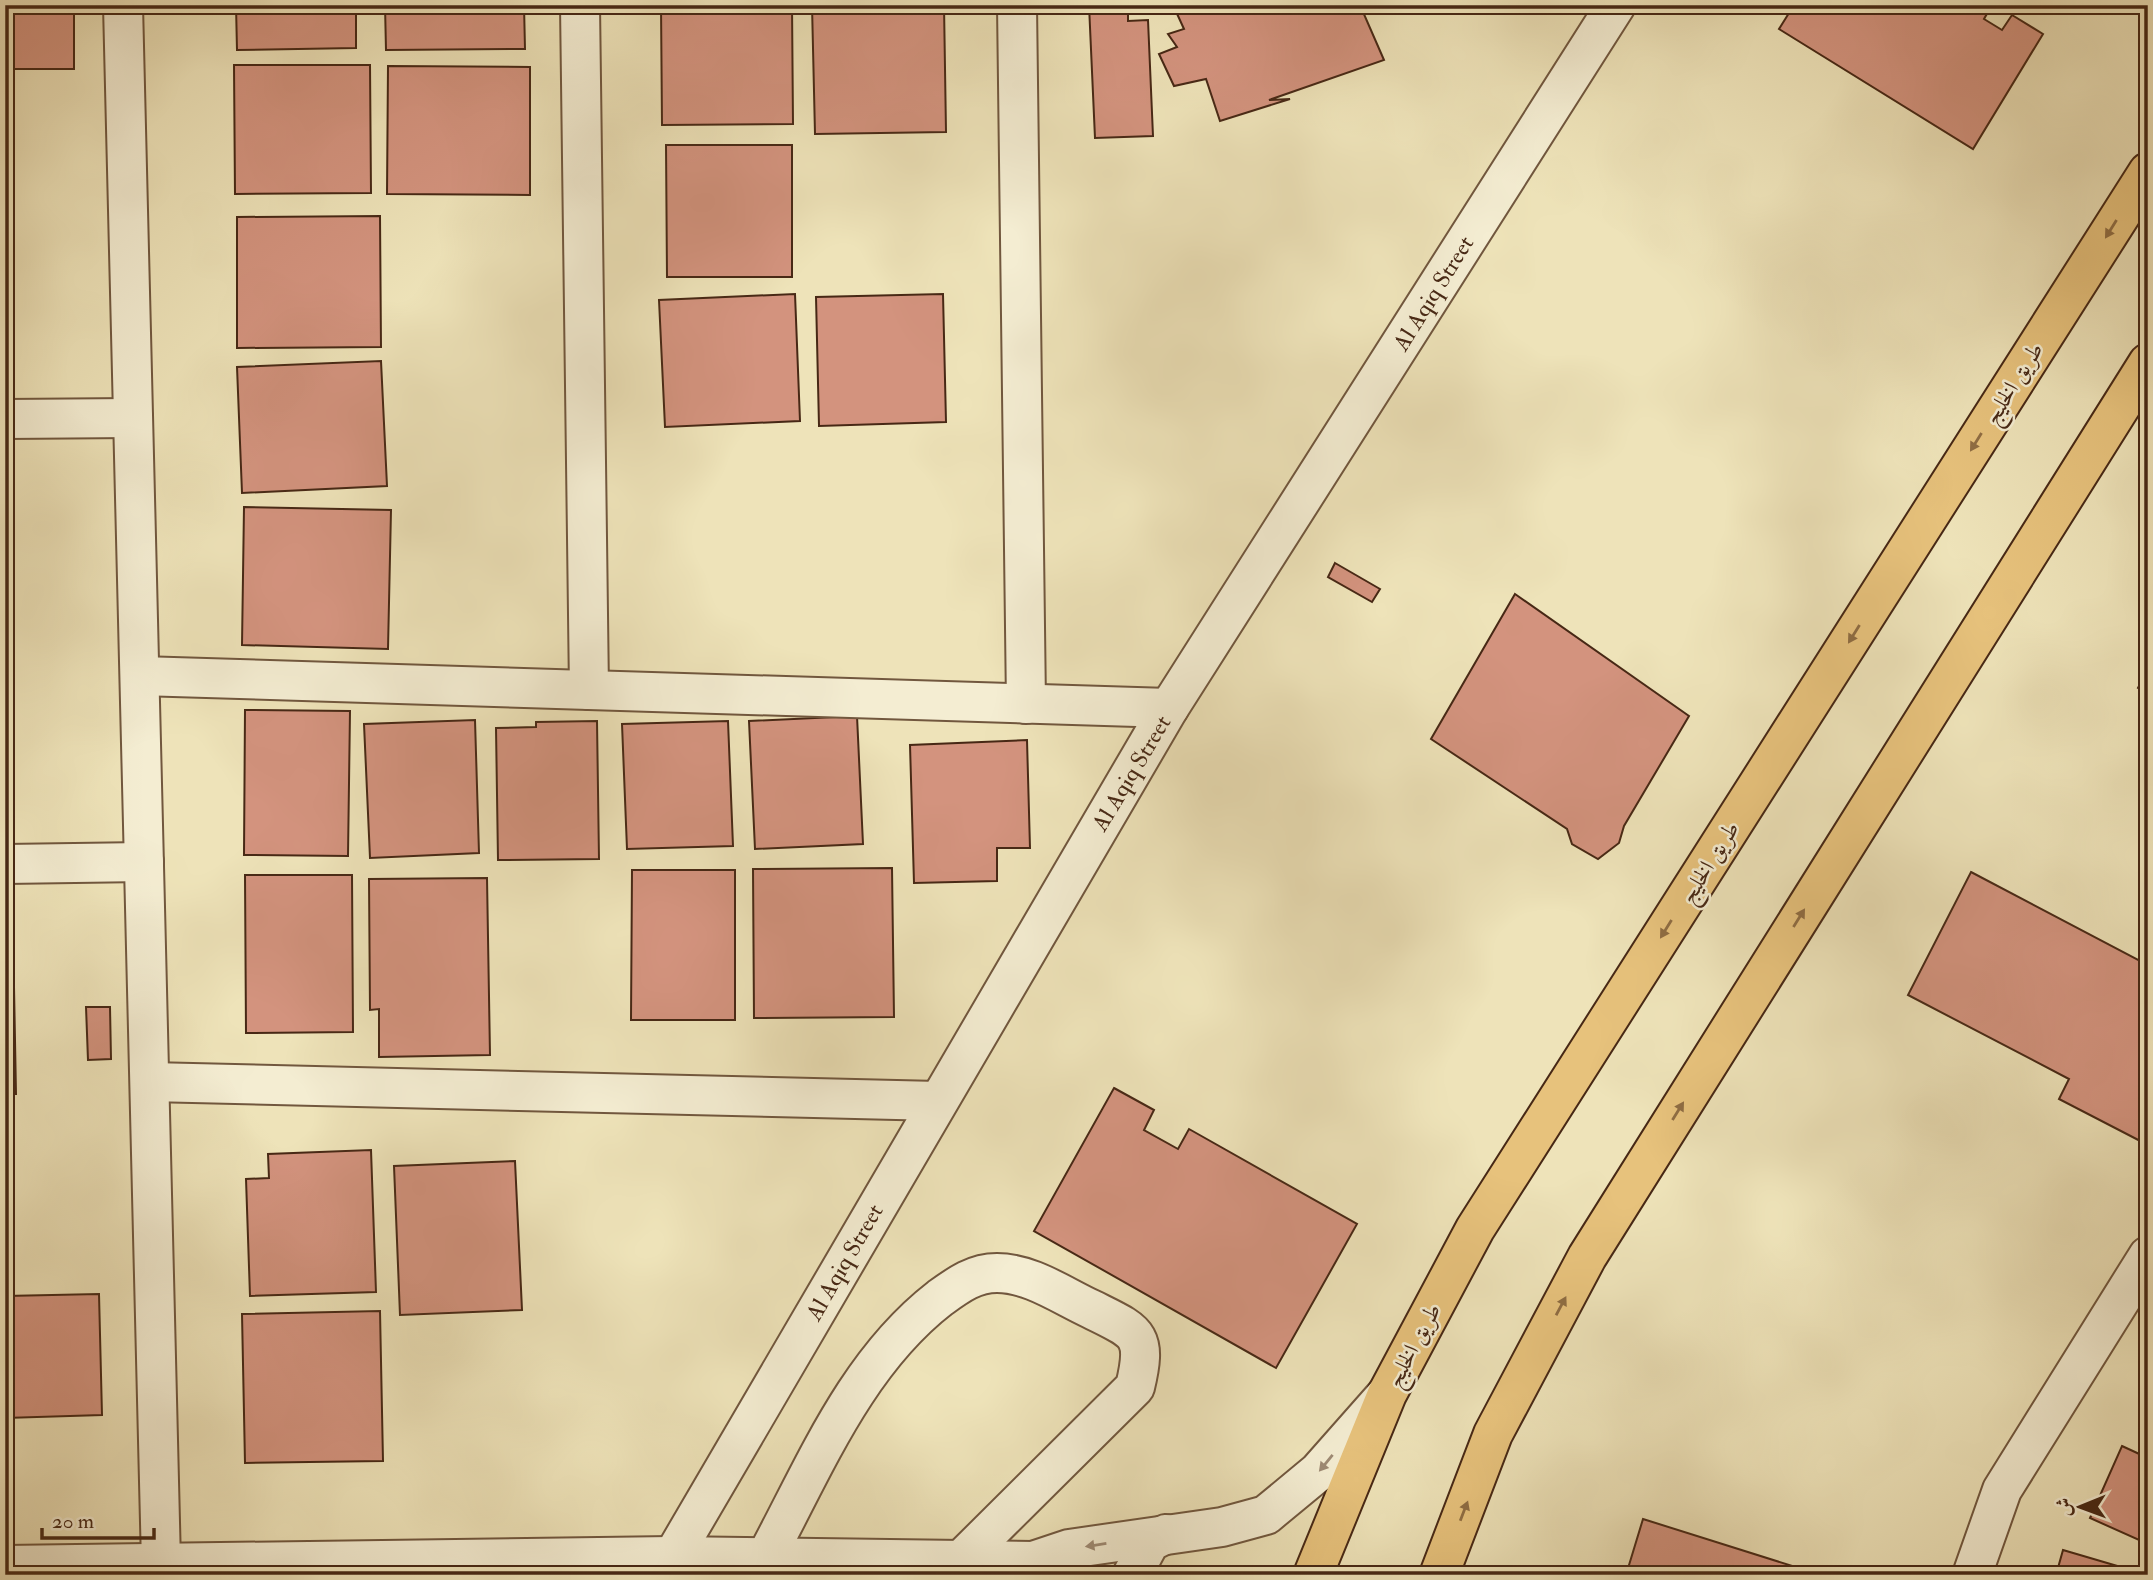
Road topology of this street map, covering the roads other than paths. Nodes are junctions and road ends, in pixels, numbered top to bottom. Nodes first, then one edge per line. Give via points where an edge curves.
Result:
1 (123, 5) edge
2 (580, 5) edge
3 (1017, 5) edge
4 (1616, 5) edge
5 (2148, 172) edge
6 (2148, 363) edge
7 (133, 418) junction
8 (5, 419) edge
9 (140, 676) junction
10 (589, 691) junction
11 (1026, 704) junction
12 (1169, 708) junction
13 (144, 862) junction
14 (5, 864) edge
15 (150, 1083) junction
16 (938, 1101) junction
17 (2148, 1256) edge
18 (1387, 1394) junction
19 (1166, 1534) junction
20 (766, 1557) junction
21 (961, 1560) junction
22 (161, 1563) junction
23 (5, 1565) edge
24 (666, 1565) edge
25 (1042, 1568) edge
26 (1132, 1575) edge
27 (1313, 1575) edge
28 (1439, 1575) edge
29 (1972, 1575) edge

1 - 7 street
2 - 10 street
3 - 11 street
4 - 12 street, Al Aqiq Street
5 -> 18 main road, طريق الخليج via 1475,1229
28 -> 6 main road via 1493,1434 1587,1257
7 - 8 street
7 - 9 street
9 - 10 street
9 - 13 street
10 - 11 street
11 - 12 street
12 - 16 street, Al Aqiq Street
13 - 14 street
13 - 15 street
15 - 16 street
15 - 22 street
16 - 24 street, Al Aqiq Street
17 - 29 street via 2002,1490
18 -> 19 street via 1318,1472 1266,1515 1222,1527
18 - 27 main road, طريق الخليج
19 -> 25 street via 1069,1549
19 - 26 street via 1150,1542
20 - 21 street
20 - 21 street via 861,1381 909,1322 965,1279 1017,1274 1130,1329 1143,1354 1135,1387
20 - 24 street
21 - 25 street
22 - 23 street
22 - 24 street

